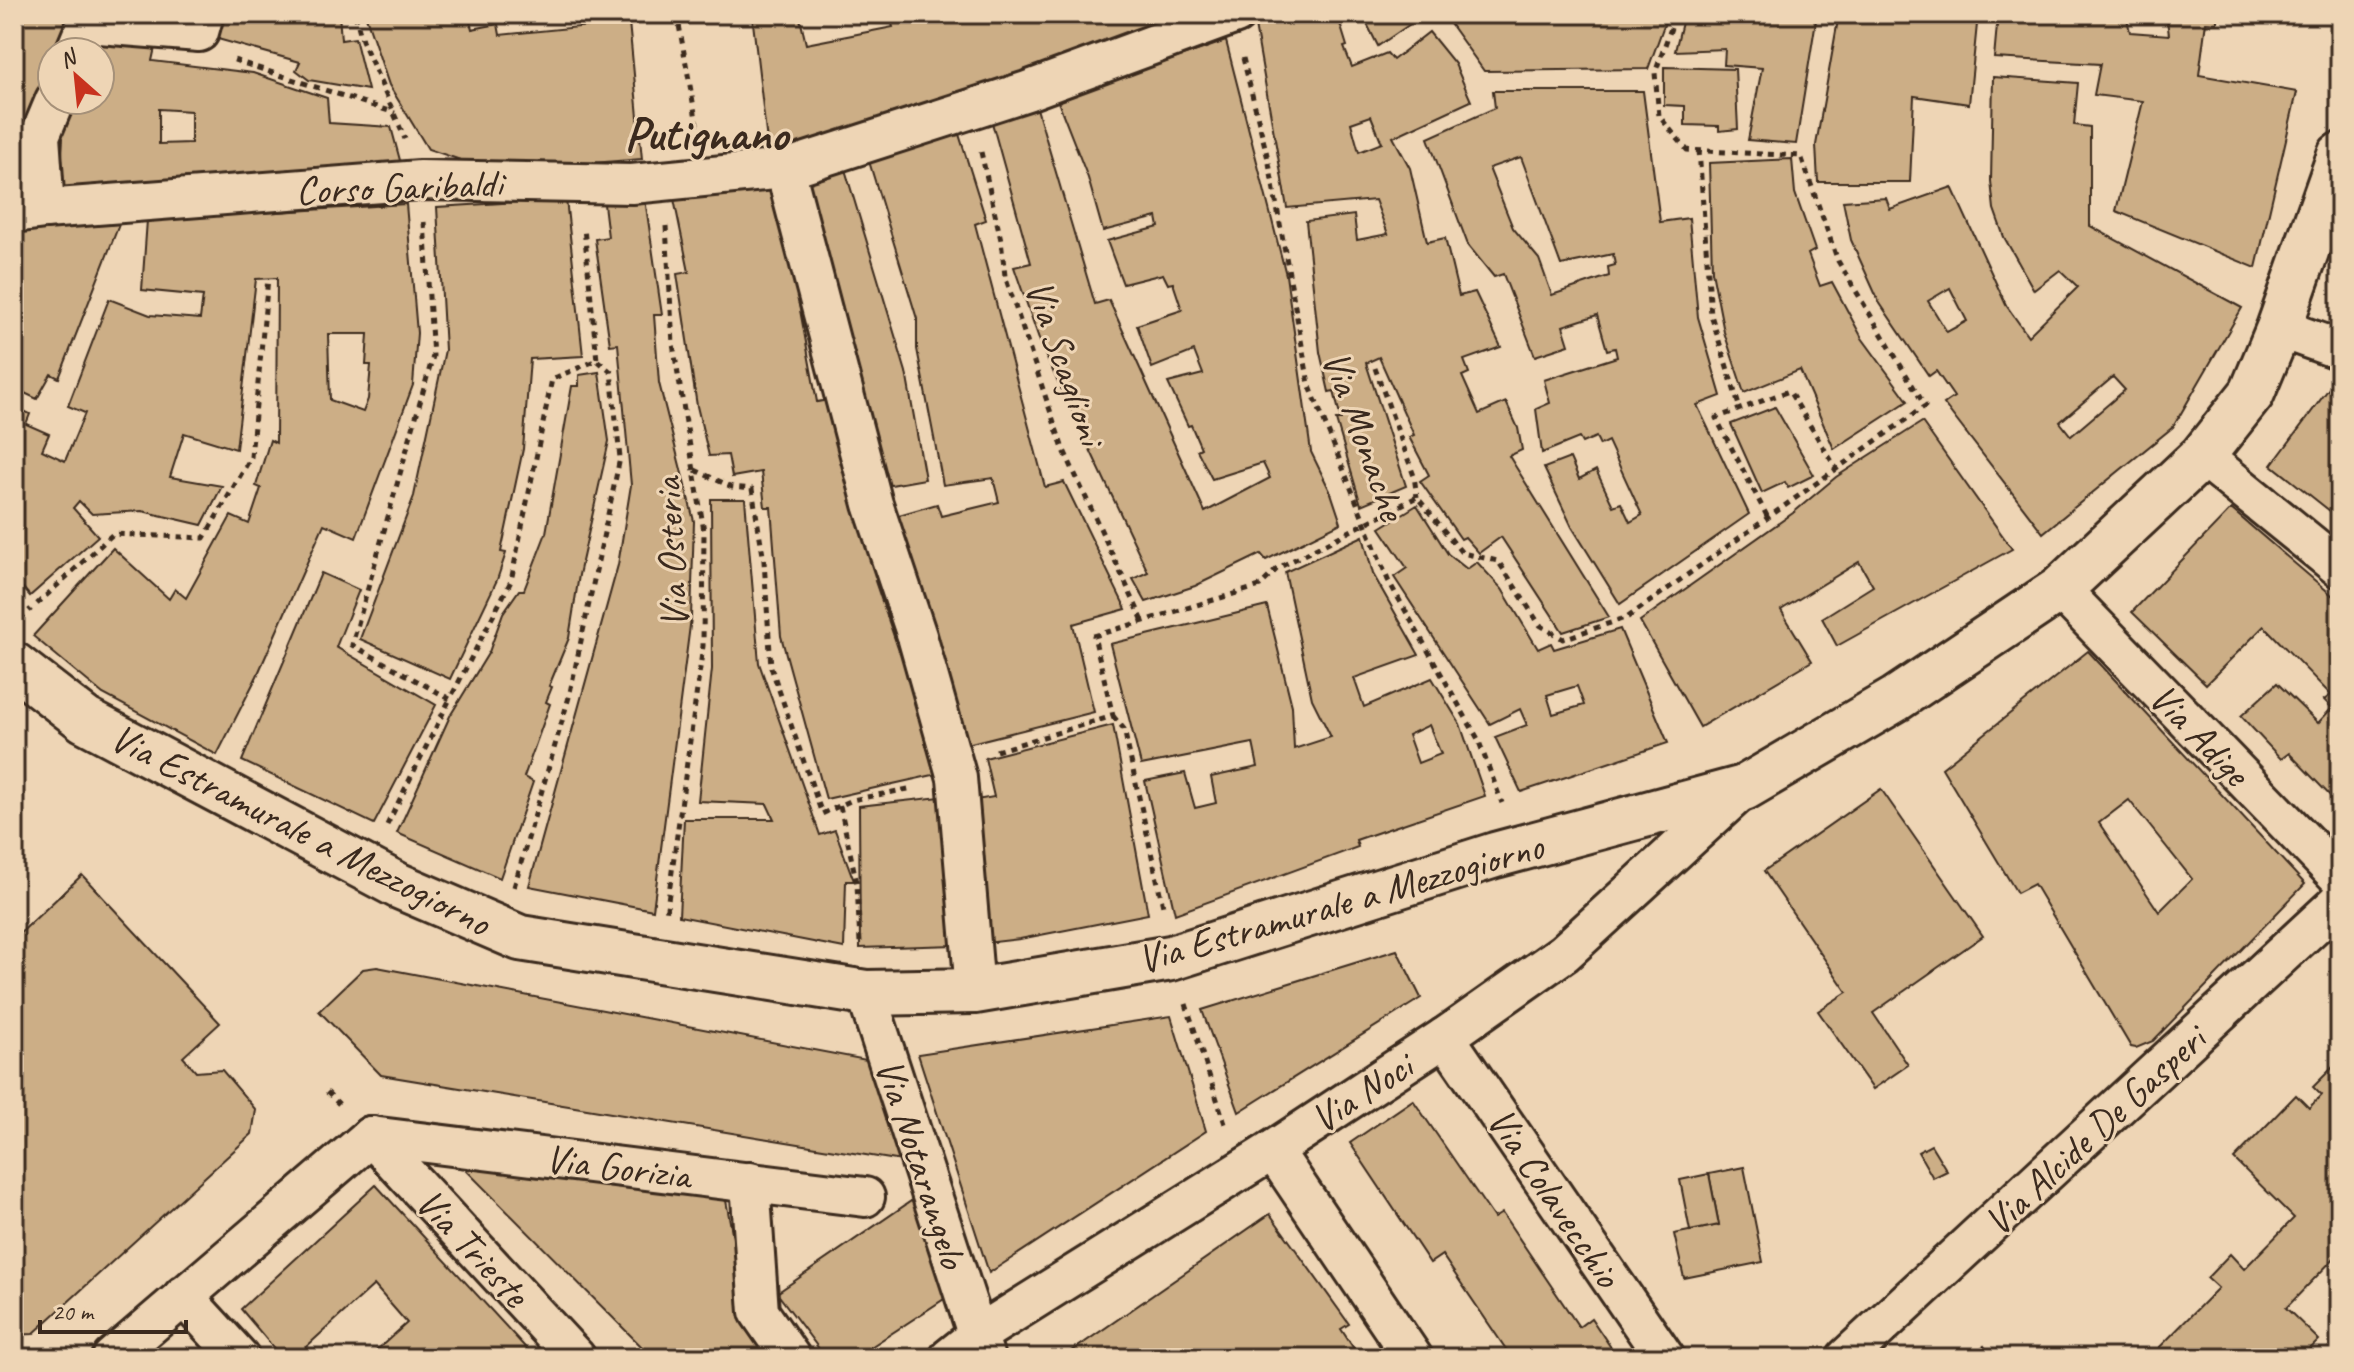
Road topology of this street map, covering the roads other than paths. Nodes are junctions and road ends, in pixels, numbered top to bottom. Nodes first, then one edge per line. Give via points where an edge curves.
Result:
1 (1234, 15) edge
2 (202, 23) edge
3 (90, 36) edge
4 (48, 116) edge
5 (2340, 155) edge
6 (785, 169) junction
7 (30, 211) edge
8 (2279, 328) junction
9 (2340, 350) edge
10 (2202, 456) junction
11 (2340, 568) edge
12 (2060, 589) junction
13 (14, 665) edge
14 (1744, 788) junction
15 (2340, 878) edge
16 (2340, 901) edge
17 (975, 991) junction
18 (866, 993) junction
19 (1445, 1037) junction
20 (371, 1136) junction
21 (1273, 1150) junction
22 (750, 1182) junction
23 (865, 1197) dead end
24 (183, 1296) junction
25 (982, 1346) edge
26 (112, 1358) edge
27 (240, 1358) edge
28 (576, 1358) edge
29 (791, 1358) edge
30 (949, 1358) edge
31 (1413, 1358) edge
32 (1665, 1358) edge
33 (1846, 1358) edge

1 - 6 street, Corso Garibaldi via 1027,91
2 - 3 street
4 - 7 street via 40,136
5 - 8 street, Via Estramurale a Mezzogiorno
6 - 7 street, Corso Garibaldi via 632,184 420,180
6 - 17 street via 873,504 957,778
8 - 9 street
8 - 10 street, Via Estramurale a Mezzogiorno via 2252,393
10 - 11 street
10 - 12 street, Via Estramurale a Mezzogiorno
12 - 14 street, Via Estramurale a Mezzogiorno via 1896,699
12 - 15 street, Via Adige
13 - 18 street, Via Estramurale a Mezzogiorno via 85,720 399,886 520,938
14 - 17 street, Via Estramurale a Mezzogiorno via 1495,855 1181,956
14 - 19 street, Via Noci via 1564,953
16 - 33 street, Via Alcide De Gasperi
17 - 18 street, Via Estramurale a Mezzogiorno
18 - 25 street, Via Notarangelo
19 - 21 street, Via Noci
19 - 32 street, Via Colavecchio
20 - 22 street, Via Gorizia
20 - 24 street
20 - 28 street, Via Trieste
21 - 25 street, Via Noci
21 - 31 street
22 - 23 street, Via Gorizia
22 - 29 street via 759,1312
24 - 26 street
24 - 27 street
25 - 30 street, Via Noci

